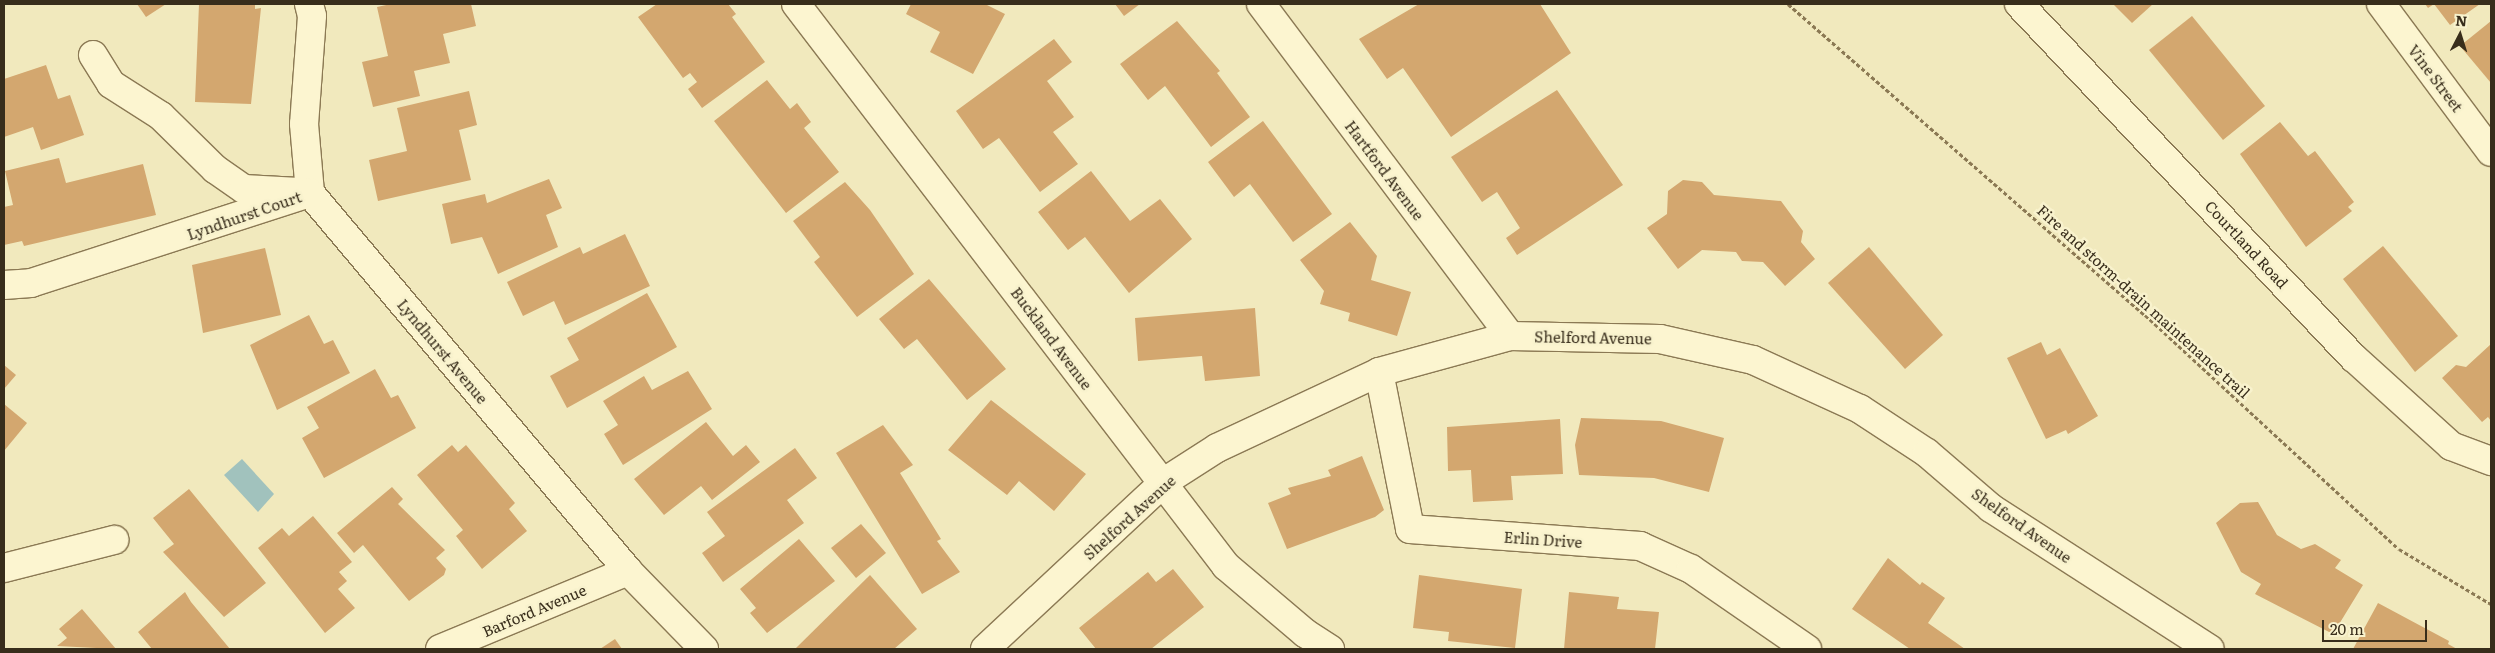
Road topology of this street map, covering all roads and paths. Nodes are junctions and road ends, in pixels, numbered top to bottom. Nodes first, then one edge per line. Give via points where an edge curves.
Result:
1 (309, 4) edge
2 (796, 4) edge
3 (1261, 4) edge
4 (1788, 4) edge
5 (2019, 4) edge
6 (2381, 4) edge
7 (93, 55) dead end
8 (2491, 152) edge
9 (310, 193) junction
10 (4, 285) edge
11 (1510, 336) junction
12 (1379, 372) junction
13 (2491, 461) edge
14 (1164, 482) junction
15 (114, 540) dead end
16 (4, 568) edge
17 (628, 571) junction
18 (2491, 604) edge
19 (440, 649) edge
20 (704, 649) edge
21 (985, 649) edge
22 (1330, 649) edge
23 (1807, 649) edge
24 (2210, 649) edge

1 - 9 street via 312,16 304,124
2 - 14 street, Buckland Avenue
3 - 11 street, Hartford Avenue
4 - 18 path, Fire and storm-drain maintenance trail via 2145,315 2399,548
5 - 13 street, Courtland Road via 2354,358 2450,446
6 - 8 street, Vine Street
7 - 9 street, Lyndhurst Court via 111,84 161,116 215,169 244,189
9 - 10 street, Lyndhurst Court via 31,283
9 - 17 street, Lyndhurst Avenue
11 - 12 street, Shelford Avenue
11 - 24 street, Shelford Avenue via 1660,338 1753,360 1860,409 1927,453 1991,508
12 - 14 street, Shelford Avenue via 1271,419
12 - 23 street, Erlin Drive via 1410,529 1640,546 1691,569
14 - 21 street, Shelford Avenue
14 - 22 street, Buckland Avenue via 1226,566 1305,633
15 - 16 street
17 - 19 street, Barford Avenue
17 - 20 street, Lyndhurst Avenue

